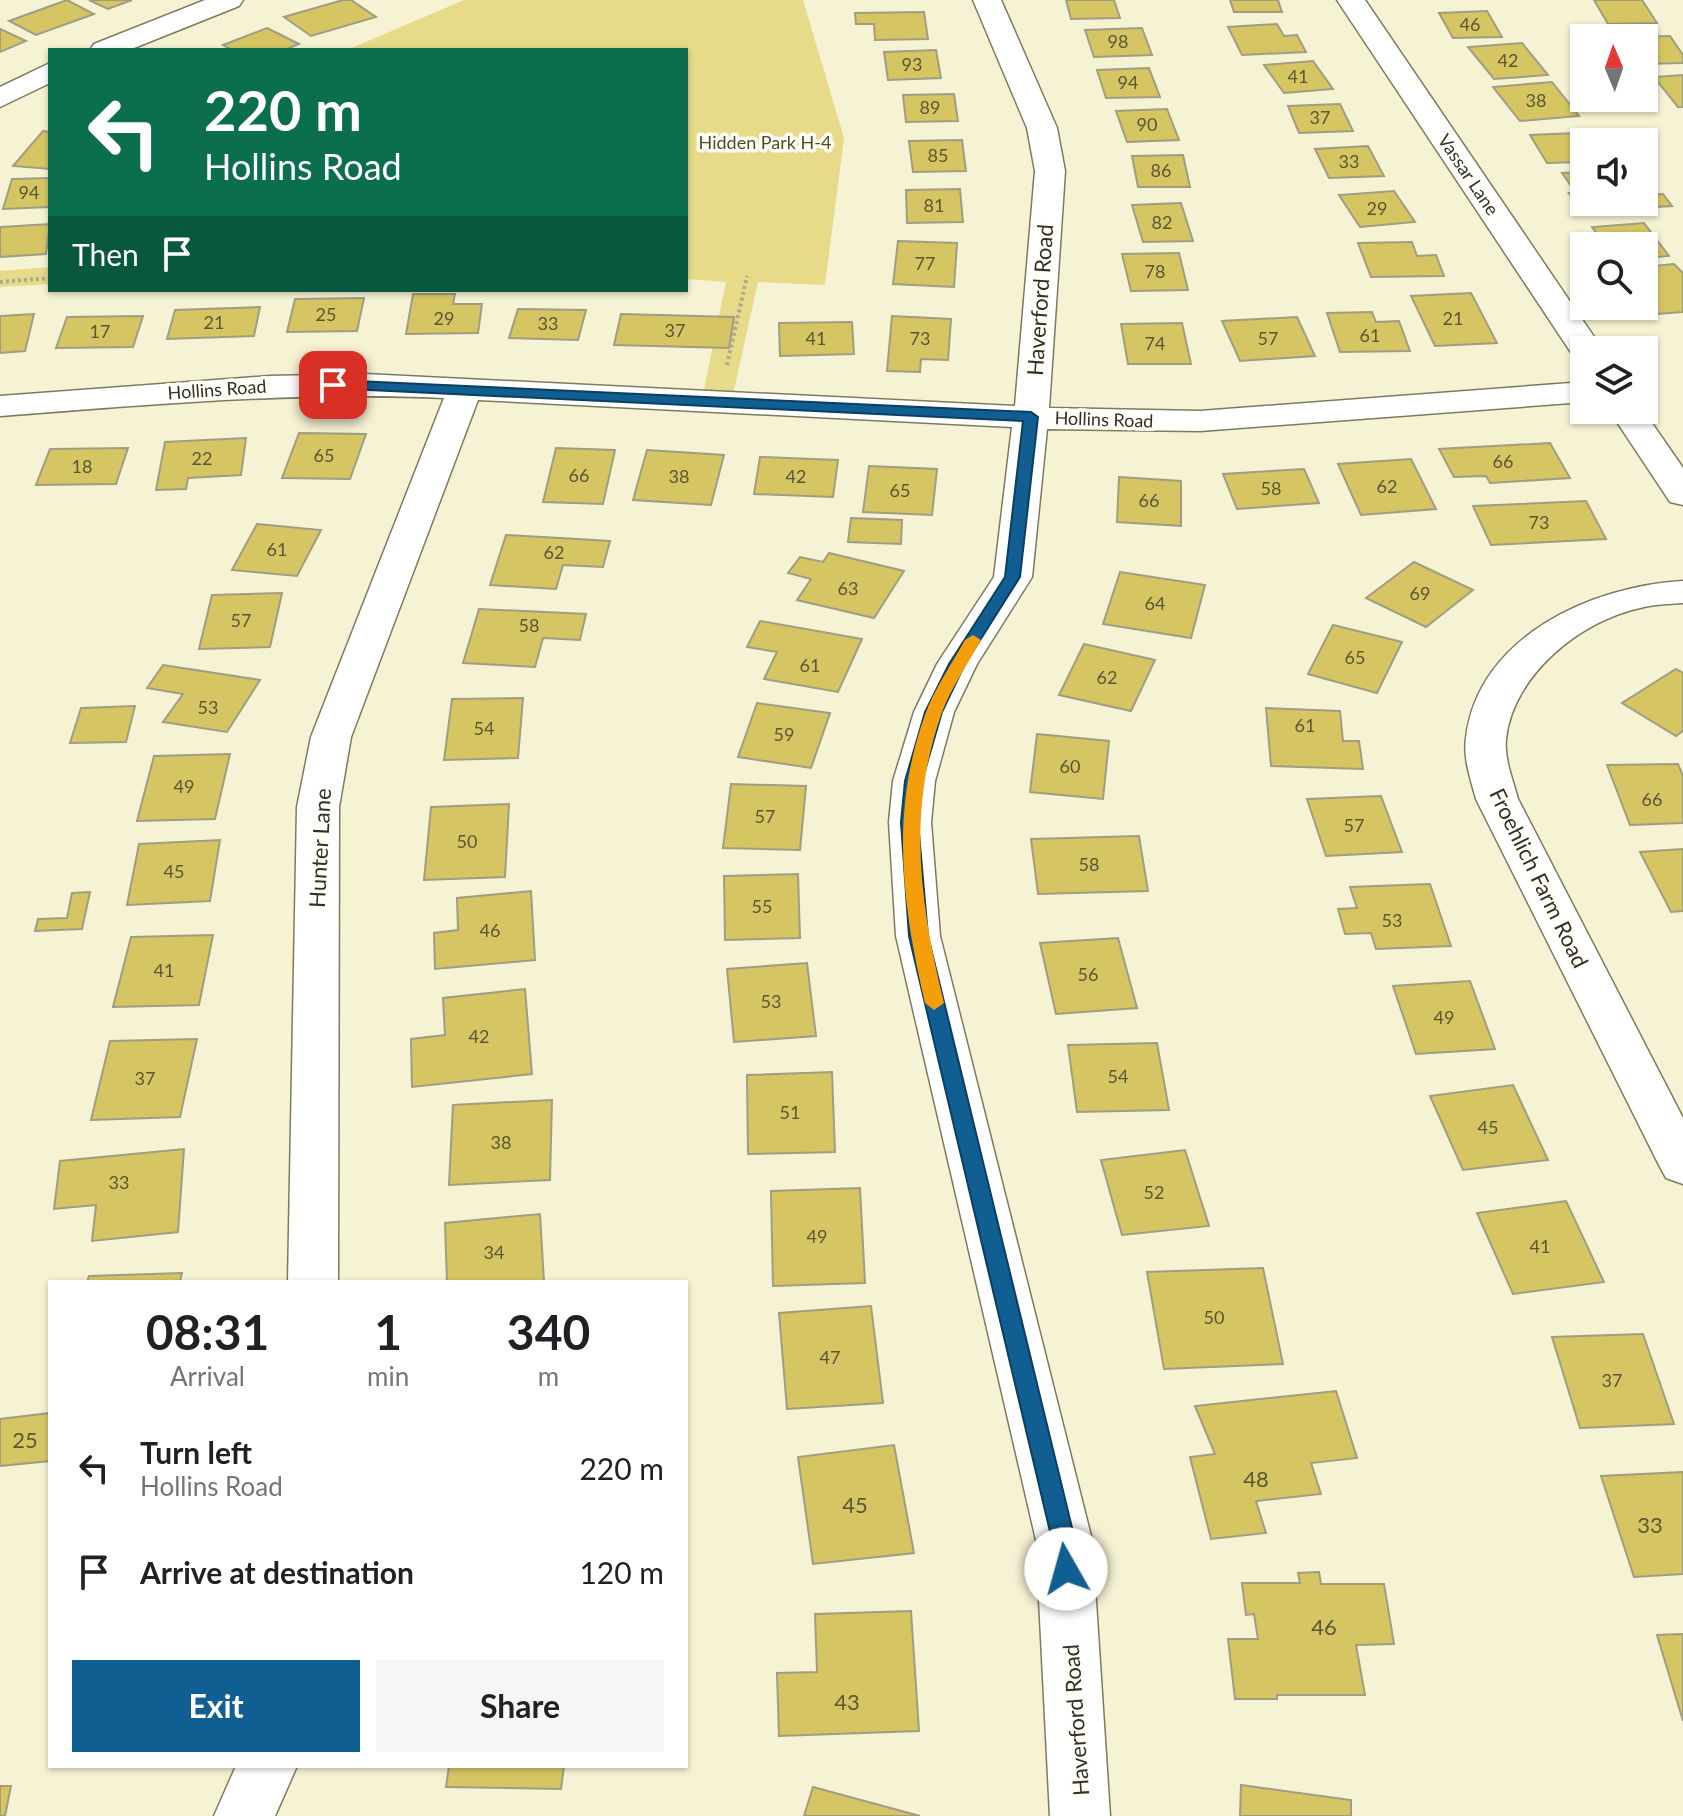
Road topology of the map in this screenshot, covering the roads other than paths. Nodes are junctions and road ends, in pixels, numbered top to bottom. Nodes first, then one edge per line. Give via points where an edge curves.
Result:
1 (229, 0) edge
2 (987, 0) edge
3 (1351, 0) edge
4 (109, 48) edge
5 (48, 73) edge
6 (0, 98) edge
7 (1577, 336) edge
8 (464, 391) junction
9 (1570, 393) edge
10 (0, 406) edge
11 (1031, 417) junction
12 (1636, 424) edge
13 (1683, 494) edge
14 (1683, 592) edge
15 (1683, 1165) edge
16 (313, 1280) edge
17 (266, 1768) edge
18 (244, 1816) edge
19 (1080, 1816) edge

1 - 4 street
2 - 11 street, Haverford Road via 1042,128 1050,171
3 - 7 street, Vassar Lane
5 - 6 street
8 - 10 street, Hollins Road via 365,384 270,386
8 - 11 street, Hollins Road
8 - 16 street, Hunter Lane via 331,737 318,807
9 - 11 street, Hollins Road via 1200,421
11 - 19 street, Haverford Road via 1013,577 957,664 934,712 914,781 910,822 918,936 1064,1540
12 - 13 street
14 - 15 street, Froehlich Farm Road via 1632,597 1570,625 1525,659 1503,684 1486,734 1485,754 1497,799
17 - 18 street

